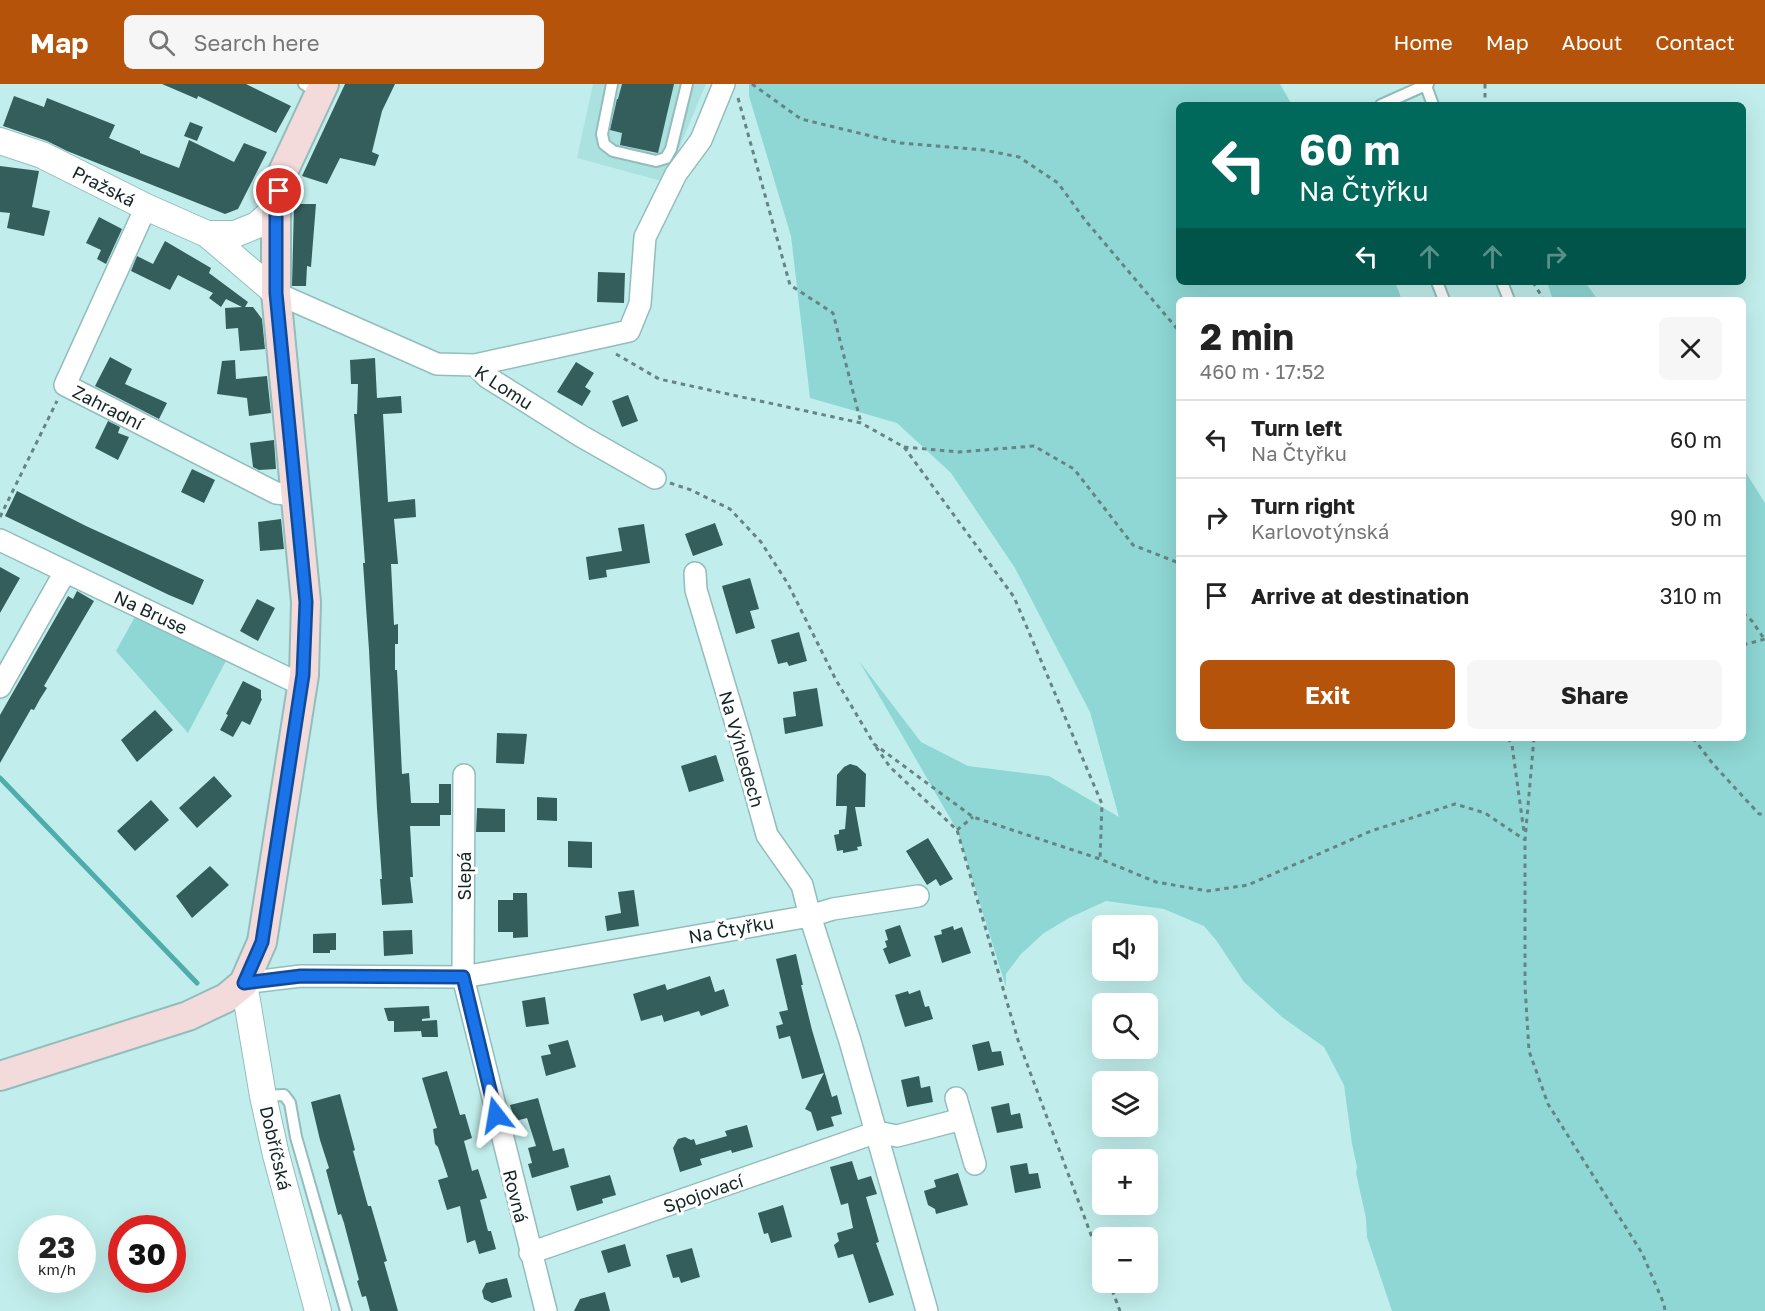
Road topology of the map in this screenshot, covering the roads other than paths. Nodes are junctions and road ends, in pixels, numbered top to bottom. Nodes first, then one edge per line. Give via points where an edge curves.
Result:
1 (612, 84) edge
2 (687, 84) edge
3 (1427, 85) edge
4 (316, 87) edge
5 (731, 90) edge
6 (1388, 102) edge
7 (1432, 102) edge
8 (0, 141) edge
9 (146, 207) junction
10 (276, 208) junction
11 (207, 234) junction
12 (276, 293) junction
13 (475, 365) junction
14 (655, 478) road end
15 (295, 495) junction
16 (0, 540) edge
17 (65, 572) junction
18 (695, 573) dead end
19 (302, 685) junction
20 (0, 687) edge
21 (464, 775) dead end
22 (918, 896) dead end
23 (810, 916) junction
24 (463, 977) junction
25 (244, 983) junction
26 (0, 1076) edge
27 (956, 1098) dead end
28 (962, 1119) junction
29 (877, 1132) junction
30 (975, 1164) dead end
31 (530, 1253) junction
32 (325, 1297) edge
33 (346, 1311) edge
34 (546, 1311) edge
35 (927, 1311) edge

1 - 2 lane via 602,134 604,144 613,151 656,161 666,158 671,149
3 - 6 lane
3 - 7 lane
4 - 10 main road via 282,174
5 - 13 street via 676,174 645,237 640,304 629,332
8 - 9 street, Pražská via 42,155
9 - 11 street, Pražská
9 - 15 street, Zahradní via 65,386 276,492
10 - 11 street, Pražská via 257,225 235,234
10 - 12 main road
11 - 12 street, Pražská
12 - 13 street, K Lomu via 437,364
12 - 15 main road
13 - 14 street, K Lomu via 496,383
15 - 19 main road via 306,602
16 - 17 street, Na Bruse
17 - 19 street, Na Bruse
17 - 20 street
18 - 23 street, Na Výhledech via 696,590 767,835 802,885
19 - 25 main road via 262,942
21 - 24 street, Slepá
22 - 23 street, Na Čtyřku
23 - 24 street, Na Čtyřku
23 - 29 street
24 - 25 street, Na Čtyřku via 301,976
24 - 31 street, Rovná
25 - 26 main road via 226,998 188,1016
25 - 32 street, Dobříčská via 276,1155
27 - 28 street
28 - 29 street via 897,1136
28 - 30 street
29 - 31 street, Spojovací
29 - 35 street
31 - 34 street, Rovná
32 - 33 lane

